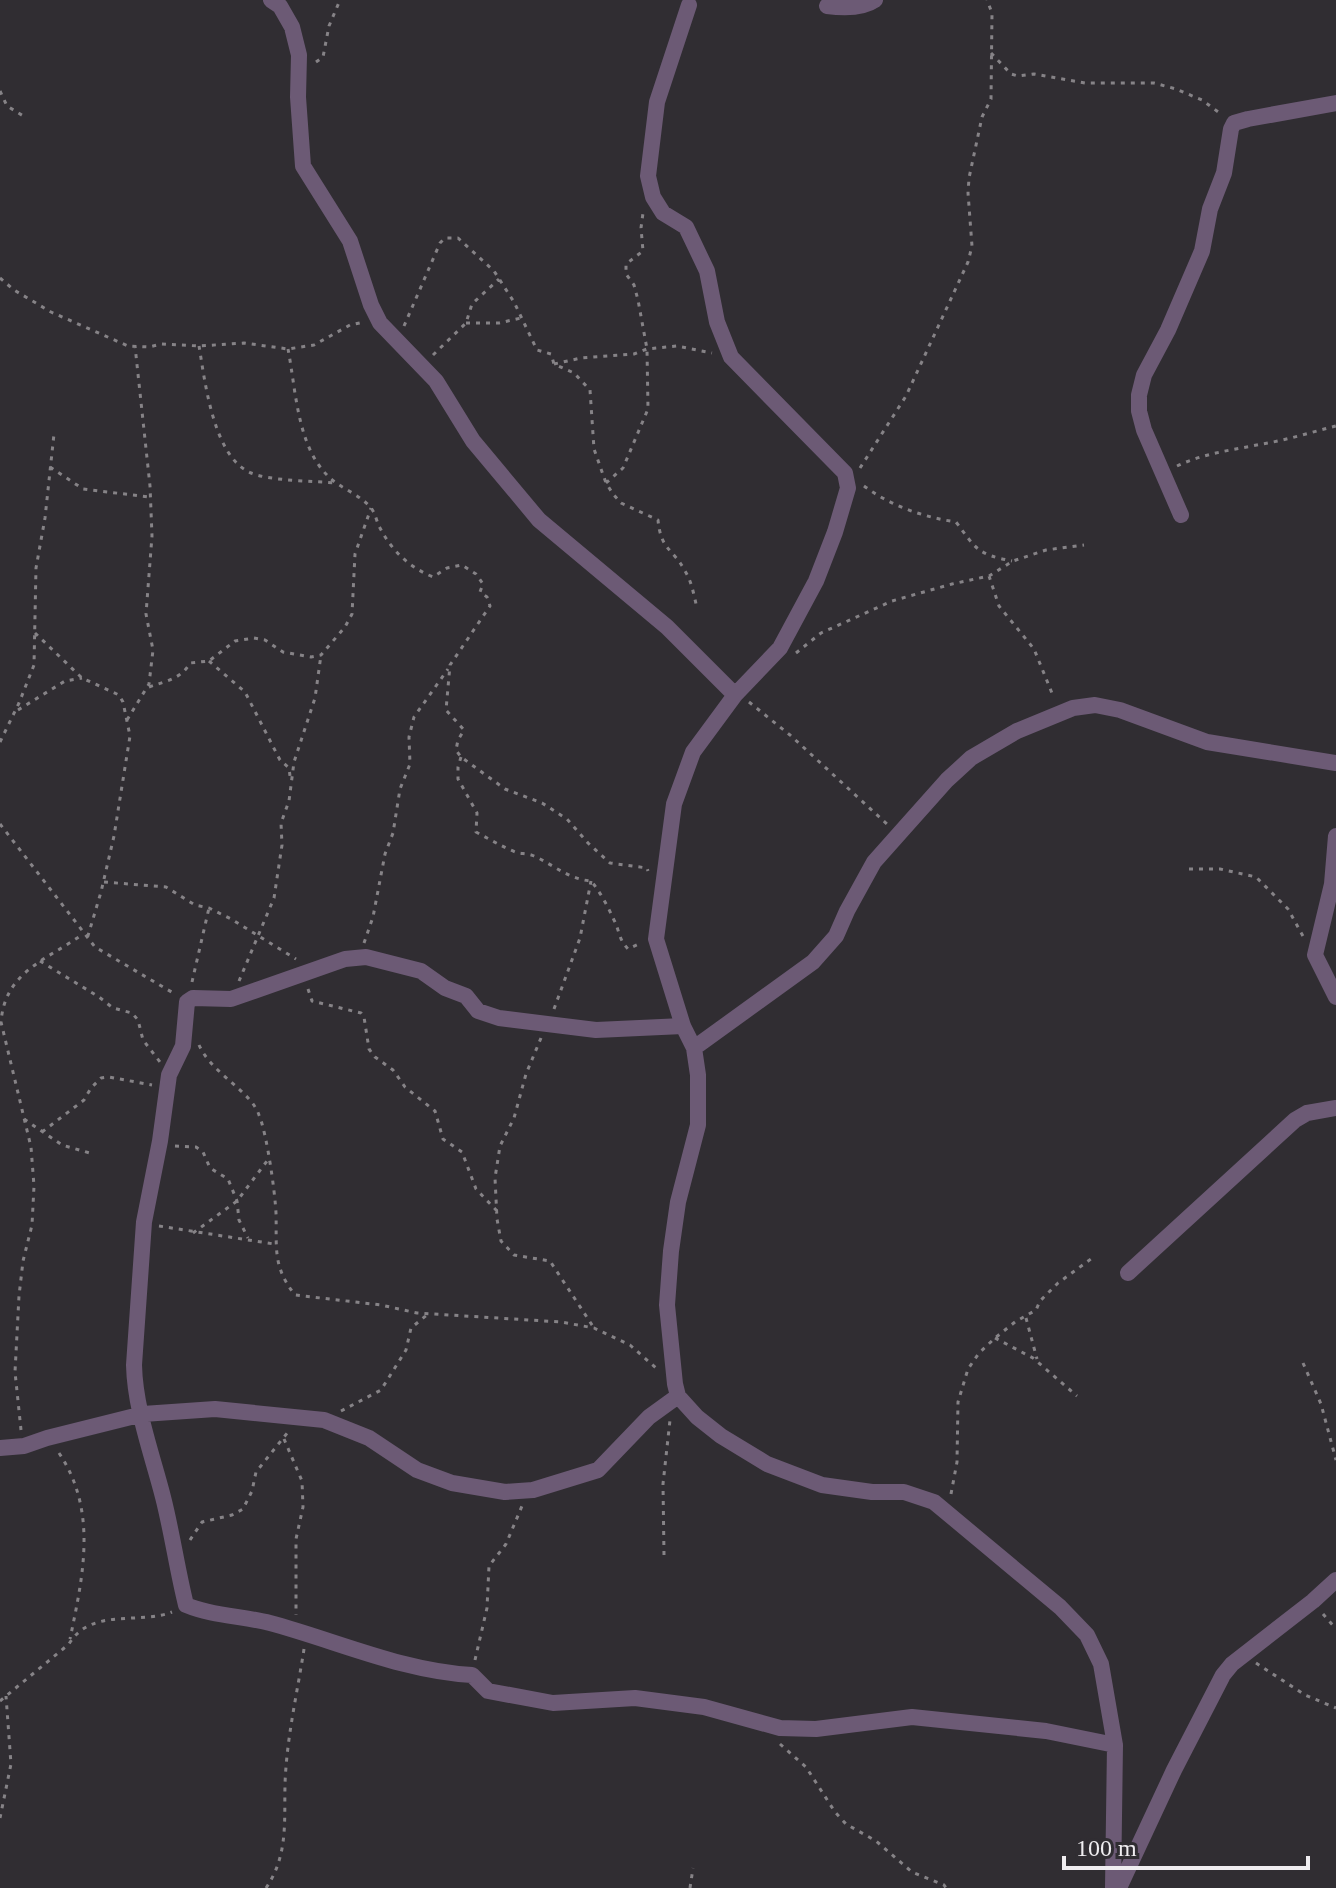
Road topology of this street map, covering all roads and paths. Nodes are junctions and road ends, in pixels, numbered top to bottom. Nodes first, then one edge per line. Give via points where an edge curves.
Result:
1 (271, 0) edge
2 (340, 0) edge
3 (875, 0) edge
4 (987, 0) edge
5 (689, 5) dead end
6 (827, 6) dead end
7 (990, 52) junction
8 (299, 76) junction
9 (0, 91) edge
10 (1336, 103) edge
11 (25, 117) dead end
12 (1234, 123) junction
13 (644, 210) dead end
14 (0, 278) edge
15 (499, 279) junction
16 (521, 317) junction
17 (380, 323) junction
18 (466, 323) junction
19 (397, 340) junction
20 (135, 346) junction
21 (199, 346) junction
22 (288, 349) junction
23 (647, 349) junction
24 (731, 357) junction
25 (554, 364) junction
26 (422, 366) junction
27 (1336, 426) edge
28 (54, 434) dead end
29 (50, 467) junction
30 (1163, 473) junction
31 (337, 483) junction
32 (606, 483) junction
33 (149, 497) junction
34 (371, 508) junction
35 (1181, 515) dead end
36 (1084, 545) dead end
37 (1013, 561) junction
38 (989, 576) junction
39 (697, 608) dead end
40 (35, 633) junction
41 (321, 655) junction
42 (790, 657) dead end
43 (209, 661) junction
44 (449, 667) junction
45 (82, 678) junction
46 (147, 687) junction
47 (735, 695) junction
48 (16, 711) junction
49 (1059, 713) junction
50 (127, 720) junction
51 (0, 742) edge
52 (461, 757) junction
53 (1336, 763) edge
54 (290, 779) junction
55 (0, 824) edge
56 (898, 835) junction
57 (1336, 836) edge
58 (1189, 869) dead end
59 (651, 876) dead end
60 (591, 881) junction
61 (104, 882) junction
62 (209, 908) junction
63 (83, 934) junction
64 (259, 936) junction
65 (87, 939) junction
66 (656, 939) junction
67 (1315, 955) junction
68 (359, 958) junction
69 (40, 961) junction
70 (310, 971) junction
71 (1336, 997) edge
72 (231, 999) junction
73 (187, 1002) junction
74 (1, 1014) edge
75 (547, 1024) junction
76 (683, 1026) junction
77 (186, 1031) junction
78 (694, 1048) junction
79 (168, 1081) junction
80 (1336, 1108) edge
81 (24, 1119) junction
82 (42, 1132) junction
83 (160, 1141) junction
84 (93, 1154) dead end
85 (268, 1159) junction
86 (237, 1201) junction
87 (497, 1211) junction
88 (144, 1222) junction
89 (193, 1233) junction
90 (248, 1238) junction
91 (274, 1244) junction
92 (1095, 1256) dead end
93 (1128, 1273) dead end
94 (429, 1314) junction
95 (1026, 1318) junction
96 (594, 1328) junction
97 (995, 1338) junction
98 (1038, 1363) junction
99 (1303, 1363) dead end
100 (675, 1394) junction
101 (1077, 1396) dead end
102 (143, 1414) junction
103 (301, 1417) junction
104 (324, 1420) junction
105 (47, 1438) junction
106 (284, 1438) junction
107 (24, 1446) junction
108 (0, 1448) edge
109 (1336, 1460) edge
110 (533, 1490) junction
111 (948, 1514) junction
112 (664, 1555) dead end
113 (176, 1562) junction
114 (1336, 1580) edge
115 (1313, 1601) junction
116 (186, 1605) junction
117 (1336, 1629) edge
118 (301, 1632) junction
119 (69, 1644) junction
120 (1244, 1655) junction
121 (472, 1675) junction
122 (6, 1696) junction
123 (0, 1701) edge
124 (1336, 1708) edge
125 (775, 1739) dead end
126 (1115, 1745) junction
127 (0, 1818) edge
128 (693, 1868) dead end
129 (266, 1888) edge
130 (690, 1888) edge
131 (946, 1888) edge
132 (1116, 1888) edge

1 - 8 street via 292,27
2 - 8 path via 323,57
3 - 6 street
4 - 7 path via 992,13
5 - 24 street via 657,102 648,176 653,197 663,213 686,227 707,271 717,322
7 - 12 path via 1018,76 1154,83 1176,89
7 - 37 path via 991,99 969,178 968,262 906,396 853,479 926,518 956,522 978,552
8 - 17 street via 303,166 350,241
9 - 11 path via 7,106
10 - 12 street
12 - 30 street via 1202,251 1139,395 1144,430
13 - 23 path via 643,251 626,264 626,274 634,285
14 - 20 path via 51,312
15 - 16 path
15 - 18 path via 472,304
15 - 19 path via 458,238 445,238
16 - 18 path
16 - 25 path via 532,343 551,354
17 - 19 street
17 - 22 path via 350,325 314,345
18 - 26 path
19 - 26 street
20 - 21 path
20 - 33 path
21 - 22 path via 244,343
21 - 31 path via 210,414 240,467 254,474
22 - 31 path via 313,456
23 - 24 path via 677,346
23 - 25 path
23 - 32 path via 648,409 623,468
24 - 47 street via 845,473 848,488 816,581 780,648
25 - 32 path via 574,373 590,390 594,449
26 - 47 street via 473,441 539,520 667,627
27 - 30 path via 1193,458
28 - 29 path
29 - 33 path via 83,489
29 - 40 path via 36,568
30 - 35 street
31 - 34 path
32 - 39 path via 621,503 658,520 659,535 684,567
33 - 46 path via 146,614 153,650
34 - 41 path via 355,554 352,614
34 - 44 path via 396,553 414,570 433,577 462,565 483,584 480,592 490,606
36 - 37 path
37 - 38 path
38 - 42 path via 892,601 821,633
38 - 49 path via 999,606 1034,649
40 - 45 path
40 - 48 path via 34,665
41 - 43 path via 283,652 254,638 235,641
41 - 54 path via 315,698
43 - 46 path via 190,663 176,678
43 - 54 path via 245,692 289,768
44 - 52 path via 446,710 464,730 456,750
44 - 68 path via 414,717 410,764
45 - 48 path via 65,681
45 - 50 path via 119,695
46 - 50 path
47 - 56 path via 790,735
47 - 66 street via 693,752 674,804
48 - 51 path
49 - 53 street via 1095,705 1207,742
49 - 56 street via 971,758
50 - 61 path via 130,736
52 - 59 path via 505,789 567,819 610,863 647,868
52 - 60 path via 458,779 477,813 476,832
54 - 64 path via 274,898
55 - 63 path
56 - 78 street via 874,862 836,936 813,962
57 - 67 street via 1332,884
58 - 67 path via 1256,877 1288,909
60 - 66 path via 628,949 649,934
60 - 75 path via 580,938
61 - 62 path via 166,887
61 - 65 path
62 - 64 path
62 - 73 path
63 - 65 path
63 - 69 path
64 - 70 path
64 - 72 path
65 - 73 path
66 - 76 street
67 - 71 street
68 - 70 street
68 - 75 street via 421,971 466,996 478,1011
69 - 74 path via 22,973
69 - 79 path via 113,1008 132,1013
70 - 72 street
70 - 87 path via 312,1001 361,1013 369,1049 435,1111 443,1139 462,1152 476,1189
72 - 73 street
73 - 77 street
74 - 81 path
75 - 76 street via 596,1030
75 - 87 path via 500,1146
76 - 78 street
77 - 79 street
77 - 85 path via 206,1060 259,1113
78 - 100 street via 698,1125 678,1202 667,1305
79 - 82 path via 101,1078 84,1100
79 - 83 street
80 - 93 street via 1295,1120
81 - 82 path
81 - 107 path via 34,1186 15,1372
82 - 84 path via 73,1150
83 - 86 path via 203,1152 210,1168 228,1179
83 - 88 street
85 - 86 path
85 - 91 path via 276,1211
86 - 89 path
86 - 90 path
87 - 96 path via 501,1241 508,1250 550,1261
88 - 89 path
88 - 102 street via 134,1365
89 - 90 path
90 - 91 path
91 - 94 path via 281,1277 295,1295
92 - 95 path via 1058,1283
94 - 96 path
94 - 104 path via 411,1328 406,1350 381,1390
95 - 97 path
95 - 98 path
96 - 100 path via 630,1345
97 - 98 path
97 - 111 path via 979,1353 961,1385
98 - 101 path
99 - 109 path
100 - 110 street via 598,1470
100 - 111 street via 721,1436 767,1464 822,1485 904,1492 934,1502
100 - 112 path via 663,1484
102 - 103 street via 215,1409
102 - 105 street
102 - 113 street
103 - 104 street
103 - 106 path
104 - 110 street via 452,1483 505,1492
105 - 107 street
105 - 119 path via 69,1467 80,1496 84,1572
106 - 113 path via 256,1472 243,1509 202,1522
106 - 118 path via 302,1481 296,1539
107 - 108 street
110 - 121 path via 489,1566 487,1608
111 - 126 street via 1087,1635 1101,1664
113 - 116 street
114 - 115 street
115 - 117 path
115 - 120 street
116 - 118 street
116 - 119 path via 162,1616 110,1618 75,1633
118 - 121 street via 366,1655
118 - 129 path via 286,1767 285,1839 281,1861
119 - 122 path
120 - 124 path via 1305,1695
120 - 132 street via 1212,1694
121 - 126 street via 488,1691 553,1703 635,1698 704,1707 780,1728 912,1717 1046,1731
122 - 123 path
122 - 127 path via 11,1764
125 - 131 path via 806,1767 846,1824 912,1872
126 - 132 street
128 - 130 path

